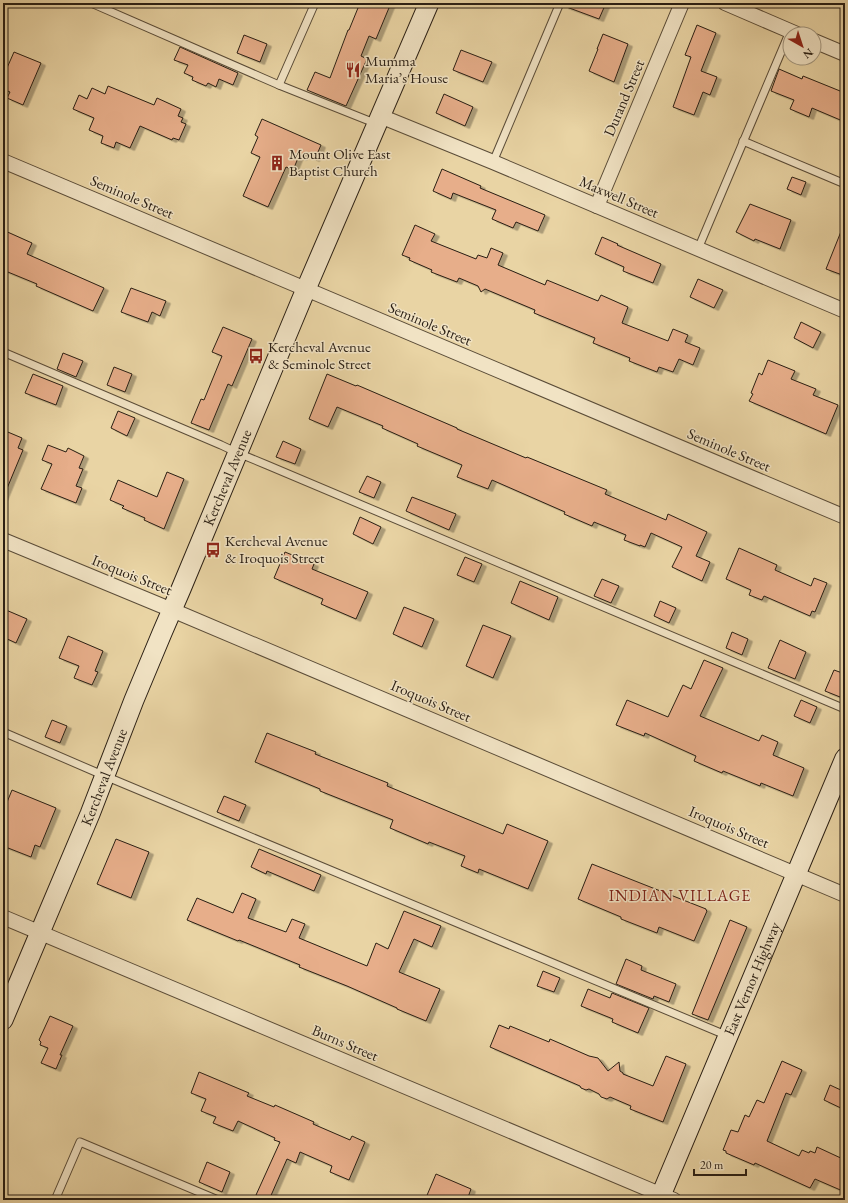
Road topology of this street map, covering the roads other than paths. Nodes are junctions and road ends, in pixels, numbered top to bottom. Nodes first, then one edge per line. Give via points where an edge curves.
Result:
1 (92, 3) edge
2 (315, 3) edge
3 (429, 3) edge
4 (560, 3) edge
5 (682, 3) edge
6 (726, 3) edge
7 (782, 27) edge
8 (822, 44) edge
9 (845, 54) edge
10 (782, 58) edge
11 (279, 85) junction
12 (378, 120) junction
13 (743, 141) junction
14 (3, 161) edge
15 (493, 162) junction
16 (845, 184) edge
17 (597, 206) junction
18 (698, 249) junction
19 (306, 290) junction
20 (845, 311) edge
21 (3, 352) edge
22 (238, 453) junction
23 (845, 517) edge
24 (3, 540) edge
25 (172, 610) junction
26 (845, 709) edge
27 (3, 732) edge
28 (845, 758) edge
29 (105, 776) junction
30 (796, 874) junction
31 (845, 895) edge
32 (3, 917) edge
33 (40, 932) junction
34 (3, 1020) edge
35 (728, 1036) junction
36 (665, 1198) edge
37 (55, 1200) edge
38 (218, 1200) edge

1 - 11 lane
2 - 11 lane
3 - 12 street, Kercheval Avenue
4 - 15 lane
5 - 17 street, Durand Street
6 - 7 street
8 - 9 street
10 - 13 lane
11 - 12 lane
12 - 15 street, Maxwell Street
12 - 19 street, Kercheval Avenue
13 - 16 lane
13 - 18 lane
14 - 19 street, Seminole Street
15 - 17 street, Maxwell Street
17 - 18 street, Maxwell Street
18 - 20 street, Maxwell Street
19 - 22 street, Kercheval Avenue
19 - 23 street, Seminole Street
21 - 22 lane
22 - 25 street, Kercheval Avenue
22 - 26 lane
24 - 25 street, Iroquois Street
25 - 29 street, Kercheval Avenue
25 - 30 street, Iroquois Street
27 - 29 lane
28 - 30 street, East Vernor Highway
29 - 33 street, Kercheval Avenue
29 - 35 lane
30 - 31 street, Iroquois Street
30 - 35 street, East Vernor Highway
32 - 33 street, Burns Street
33 - 34 street, Kercheval Avenue
33 - 36 street, Burns Street
35 - 36 street, East Vernor Highway
37 - 38 lane via 80,1142

